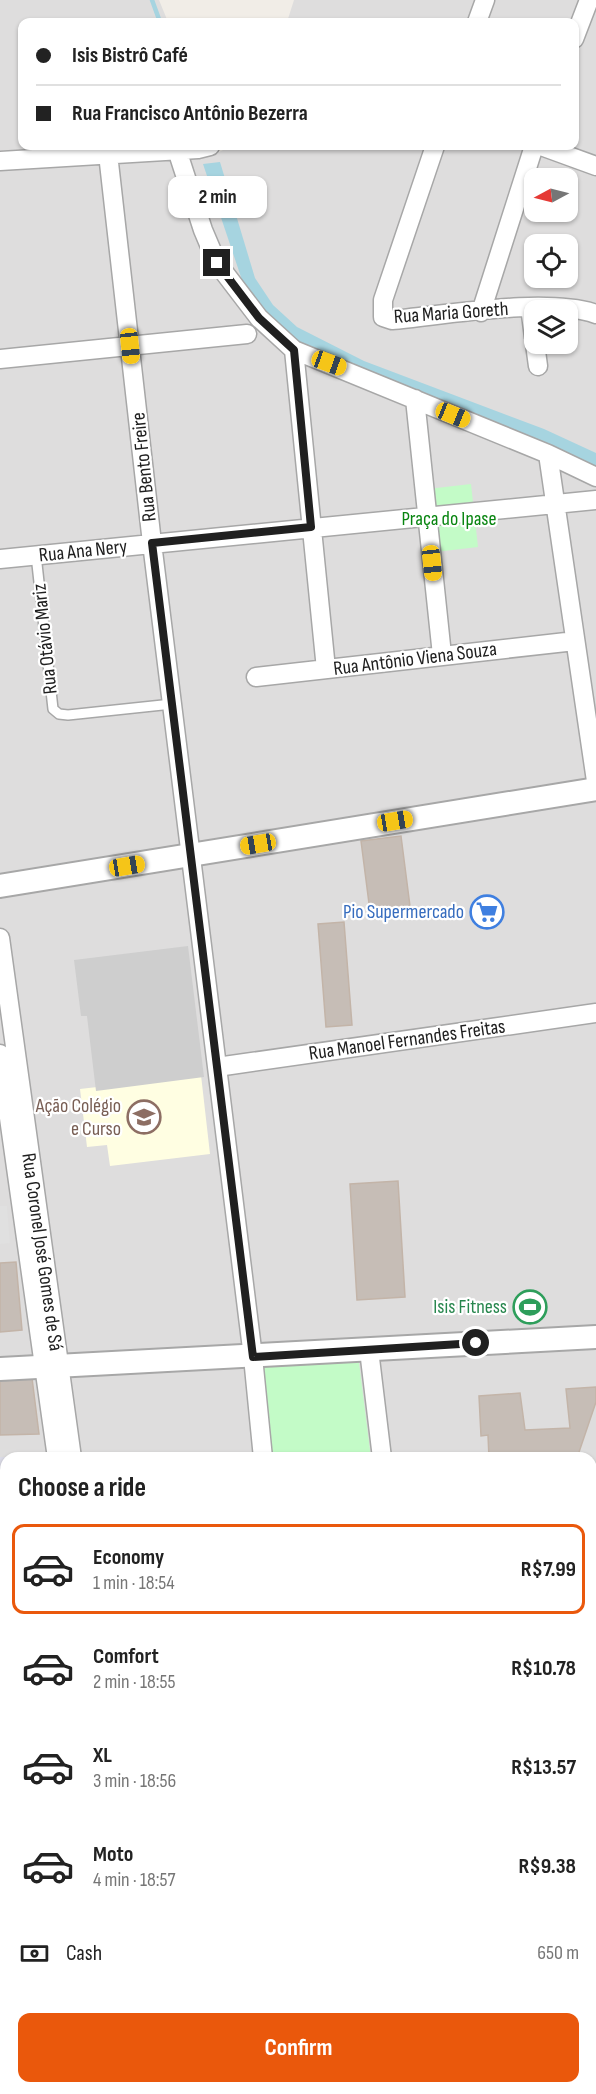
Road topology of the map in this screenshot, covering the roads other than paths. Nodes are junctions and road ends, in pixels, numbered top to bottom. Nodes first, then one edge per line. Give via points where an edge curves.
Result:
1 (485, 0) edge
2 (589, 0) edge
3 (478, 18) edge
4 (579, 26) edge
5 (177, 150) joint
6 (434, 150) edge
7 (533, 150) edge
8 (552, 150) edge
9 (108, 154) junction
10 (0, 161) edge
11 (596, 166) edge
12 (524, 308) edge
13 (578, 309) edge
14 (481, 312) junction
15 (596, 314) edge
16 (247, 334) dead end
17 (130, 346) junction
18 (294, 350) junction
19 (536, 354) edge
20 (0, 359) edge
21 (538, 366) dead end
22 (415, 399) junction
23 (548, 454) junction
24 (596, 477) edge
25 (596, 500) edge
26 (554, 506) junction
27 (427, 518) junction
28 (311, 527) junction
29 (152, 543) junction
30 (36, 555) junction
31 (0, 559) edge
32 (575, 641) junction
33 (442, 655) junction
34 (326, 669) junction
35 (256, 677) dead end
36 (172, 704) junction
37 (596, 781) edge
38 (596, 789) edge
39 (190, 856) junction
40 (0, 886) edge
41 (0, 938) edge
42 (596, 1013) edge
43 (0, 1054) edge
44 (217, 1067) junction
45 (596, 1337) edge
46 (369, 1350) junction
47 (253, 1357) junction
48 (50, 1365) junction
49 (0, 1369) edge
50 (57, 1452) edge
51 (71, 1452) edge
52 (262, 1452) edge
53 (381, 1452) edge

1 - 3 street
2 - 4 street
5 - 9 street
5 - 18 street via 217,263 259,318
6 - 14 street, Rua Maria Goreth via 381,312 392,320
7 - 14 street
8 - 11 street
9 - 10 street
9 - 17 street, Rua Bento Freire
12 - 14 street, Rua Maria Goreth
13 - 15 street, Rua Maria Goreth
16 - 17 street
17 - 20 street
17 - 29 street, Rua Bento Freire
18 - 22 street
18 - 28 street
19 - 21 street
22 - 23 street
22 - 27 street
23 - 24 street
23 - 26 street
25 - 26 street, Rua Ana Nery
26 - 27 street, Rua Ana Nery
26 - 32 street
27 - 28 street, Rua Ana Nery
27 - 33 street
28 - 29 street, Rua Ana Nery
28 - 34 street
29 - 30 street, Rua Ana Nery
29 - 36 street, Rua Bento Freire
30 - 31 street, Rua Ana Nery
30 - 36 lane, Rua Otávio Mariz via 53,709 68,715
32 - 33 street, Rua Antônio Viena Souza
32 - 37 street
33 - 34 street, Rua Antônio Viena Souza
34 - 35 street, Rua Antônio Viena Souza
36 - 39 street, Rua Bento Freire
38 - 39 street
39 - 40 street
39 - 44 street, Rua Bento Freire
41 - 48 street, Rua Coronel José Gomes de Sá
42 - 44 street, Rua Manoel Fernandes Freitas
43 - 48 street, Rua Coronel José Gomes de Sá
44 - 47 street, Rua Bento Freire
45 - 46 street
46 - 47 street
46 - 53 street
47 - 48 street
47 - 52 street, Rua Bento Freire
48 - 49 street
48 - 50 street, Rua Coronel José Gomes de Sá
48 - 51 street, Rua Coronel José Gomes de Sá

